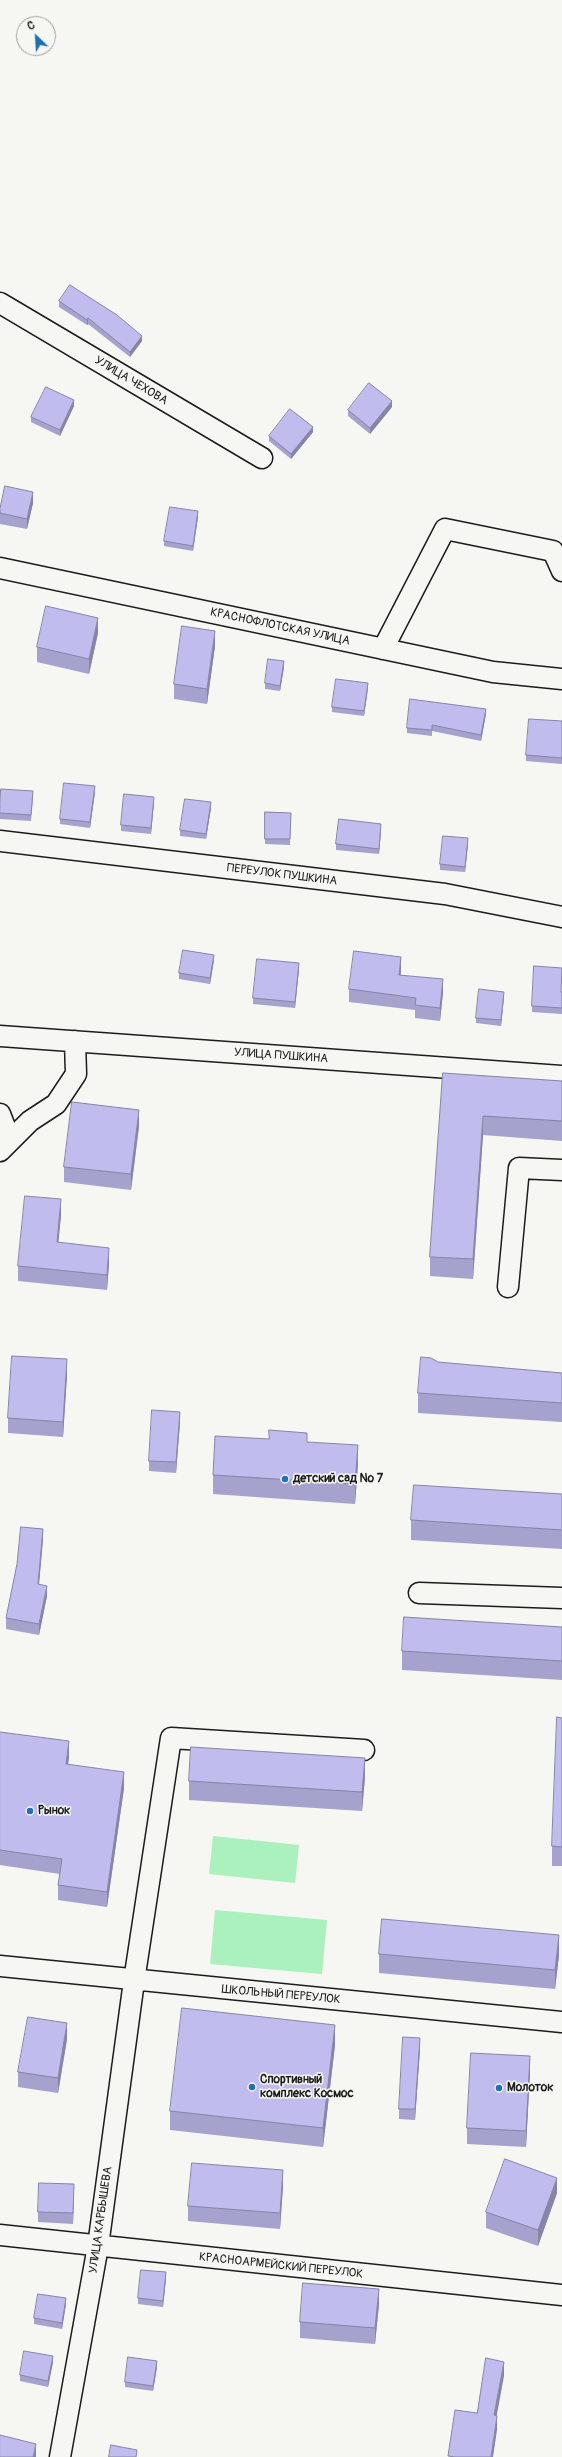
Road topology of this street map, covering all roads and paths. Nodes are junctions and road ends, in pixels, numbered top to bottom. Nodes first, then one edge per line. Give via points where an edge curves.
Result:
1 (0, 303) edge
2 (262, 458) dead end
3 (0, 568) edge
4 (562, 571) edge
5 (383, 649) junction
6 (562, 679) edge
7 (0, 841) edge
8 (562, 917) edge
9 (0, 1036) edge
10 (74, 1040) junction
11 (562, 1076) edge
12 (0, 1114) edge
13 (3, 1148) edge
14 (562, 1170) edge
15 (508, 1287) dead end
16 (419, 1593) dead end
17 (562, 1598) edge
18 (364, 1750) dead end
19 (0, 1966) edge
20 (134, 1981) junction
21 (562, 2022) edge
22 (0, 2235) edge
23 (98, 2246) junction
24 (562, 2295) edge
25 (60, 2457) edge

1 - 2 street, УЛИЦА ЧЕХОВА
3 - 5 street, КРАСНОФЛОТСКАЯ УЛИЦА
4 - 5 street via 553,551 445,529
5 - 6 street, КРАСНОФЛОТСКАЯ УЛИЦА via 493,672
7 - 8 street, ПЕРЕУЛОК ПУШКИНА via 445,894
9 - 10 street, УЛИЦА ПУШКИНА
10 - 11 street, УЛИЦА ПУШКИНА
10 - 13 street via 76,1074 56,1104 30,1121
12 - 13 street via 7,1132
14 - 15 street via 519,1168
16 - 17 street
18 - 20 street, УЛИЦА КАРБЫШЕВА via 172,1738
19 - 20 street, ШКОЛЬНЫЙ ПЕРЕУЛОК
20 - 21 street, ШКОЛЬНЫЙ ПЕРЕУЛОК
20 - 23 street, УЛИЦА КАРБЫШЕВА
22 - 23 street, КРАСНОАРМЕЙСКИЙ ПЕРЕУЛОК
23 - 24 street, КРАСНОАРМЕЙСКИЙ ПЕРЕУЛОК
23 - 25 street, УЛИЦА КАРБЫШЕВА

